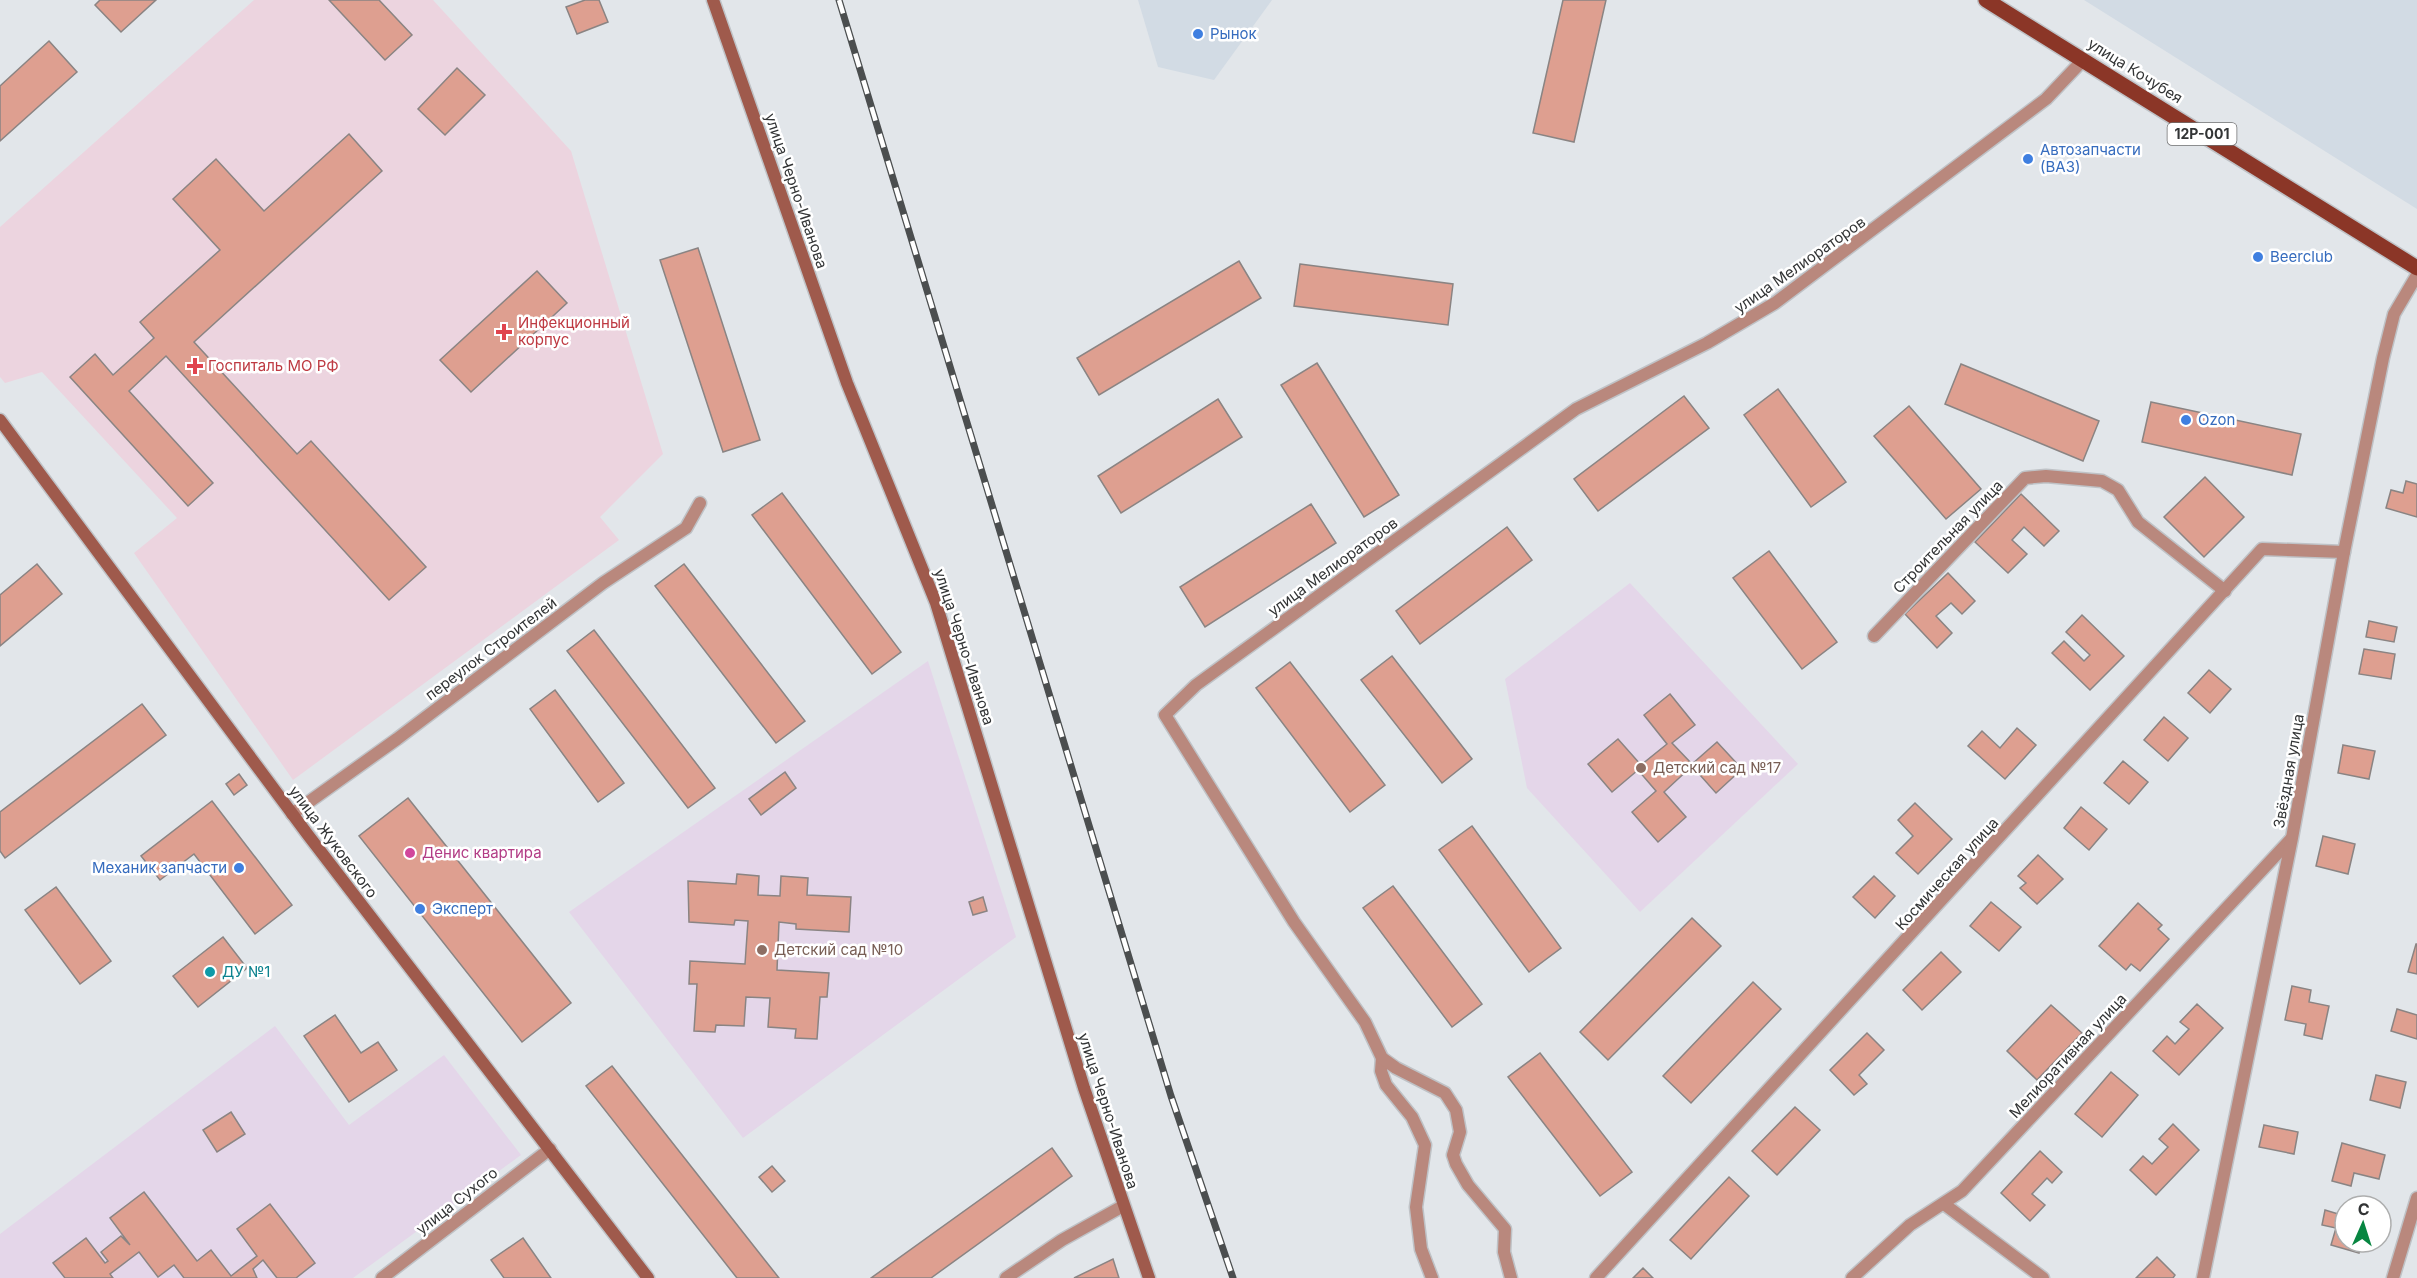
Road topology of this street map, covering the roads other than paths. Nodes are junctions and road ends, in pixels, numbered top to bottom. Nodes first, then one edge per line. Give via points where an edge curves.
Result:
1 (713, 0) edge
2 (1986, 0) edge
3 (2083, 60) junction
4 (2417, 268) edge
5 (2417, 274) edge
6 (0, 420) edge
7 (700, 502) dead end
8 (2344, 552) junction
9 (2225, 591) junction
10 (1874, 636) dead end
11 (292, 814) junction
12 (2292, 838) junction
13 (1382, 1058) junction
14 (550, 1149) junction
15 (2417, 1198) edge
16 (1944, 1204) junction
17 (1123, 1206) junction
18 (382, 1278) edge
19 (648, 1278) edge
20 (1006, 1278) edge
21 (1149, 1278) edge
22 (1432, 1278) edge
23 (1511, 1278) edge
24 (1596, 1278) edge
25 (1852, 1278) edge
26 (2043, 1278) edge
27 (2203, 1278) edge
28 (2393, 1278) edge

1 - 17 main road, улица Черно-Иванова via 847,382 936,603
2 - 3 main road, улица Кочубея / 12Р-001
3 - 4 main road, улица Кочубея / 12Р-001
3 - 13 street, улица Мелиораторов via 2046,99 1785,297 1733,329 1576,409 1196,685 1165,715 1294,922 1365,1022
5 - 8 street, Звёздная улица via 2394,314
6 - 11 main road, улица Жуковского
7 - 11 street, переулок Строителей via 686,528 603,583
8 - 9 street, Космическая улица via 2262,549
8 - 12 street, Звёздная улица
9 - 10 street, Строительная улица via 2138,522 2118,490 2102,481 2025,478
9 - 24 street, Космическая улица
11 - 14 main road, улица Жуковского
12 - 16 street, Мелиоративная улица via 1962,1191
12 - 27 street, Звёздная улица
13 - 22 street via 1386,1084 1413,1117 1425,1145 1416,1207 1421,1249
13 - 23 street via 1445,1094 1456,1110 1460,1132 1454,1155 1456,1164 1468,1185 1505,1229 1504,1252
14 - 18 street, улица Сухого
14 - 19 main road, улица Жуковского
15 - 28 street
16 - 25 street, Мелиоративная улица via 1910,1225
16 - 26 street
17 - 20 street via 1062,1240
17 - 21 main road, улица Черно-Иванова

